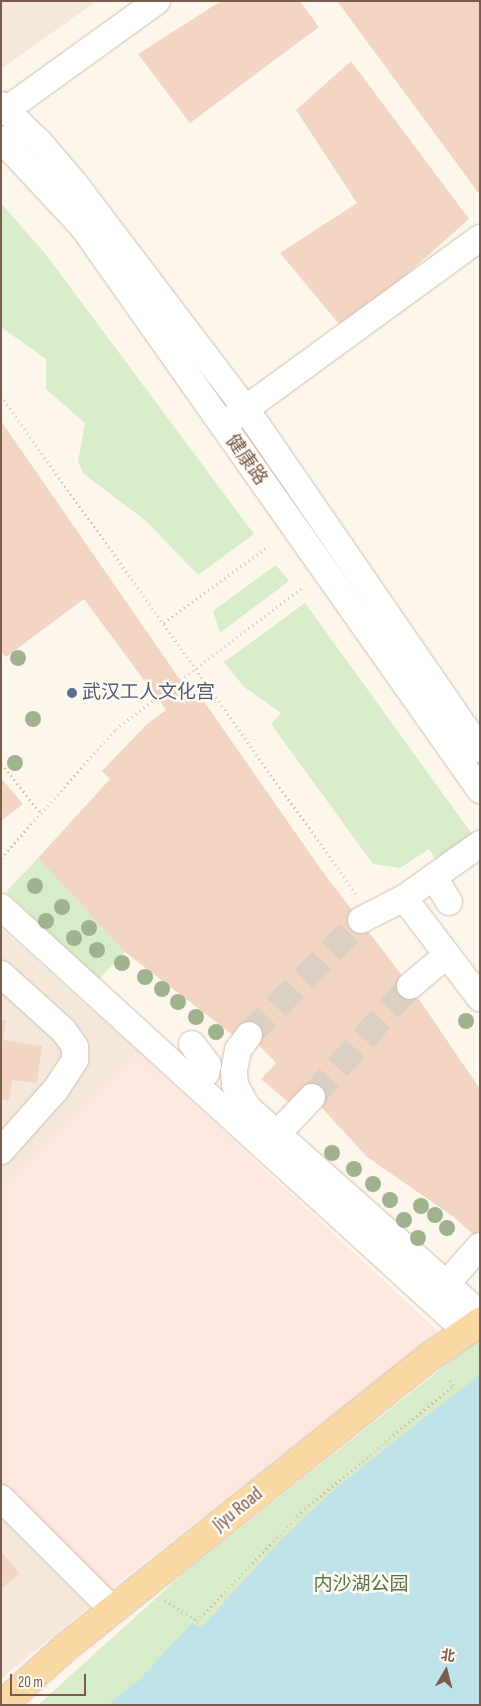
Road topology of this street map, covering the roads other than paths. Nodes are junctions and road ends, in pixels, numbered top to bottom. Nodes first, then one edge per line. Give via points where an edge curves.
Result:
1 (157, 1) edge
2 (4, 108) edge
3 (1, 139) edge
4 (480, 238) edge
5 (246, 409) junction
6 (222, 426) junction
7 (480, 749) edge
8 (480, 790) edge
9 (480, 844) edge
10 (434, 877) junction
11 (404, 898) junction
12 (449, 902) dead end
13 (1, 907) edge
14 (366, 917) tunnel mouth
15 (447, 955) junction
16 (1, 974) edge
17 (410, 986) tunnel mouth
18 (480, 998) edge
19 (249, 1035) tunnel mouth
20 (192, 1044) dead end
21 (196, 1083) junction
22 (312, 1097) tunnel mouth
23 (277, 1134) junction
24 (1, 1151) edge
25 (480, 1246) edge
26 (446, 1284) junction
27 (475, 1322) edge
28 (1, 1498) edge
29 (113, 1610) junction
30 (2, 1705) edge

1 - 2 street
2 - 5 street, 健康路 via 76,184
3 - 6 street, 健康路 via 83,227
4 - 5 street
5 - 6 street
5 - 7 street, 健康路
6 - 8 street, 健康路
9 - 10 street
10 - 11 street
10 - 12 street
11 - 14 street
11 - 15 street
13 - 21 street
15 - 17 street
15 - 18 street
16 - 24 street via 64,1031 75,1047 76,1060 56,1089
19 - 23 street via 235,1060 235,1085 248,1108
20 - 21 street via 208,1065 206,1073
21 - 27 street via 241,1128
22 - 23 street
23 - 26 street
25 - 26 street
26 - 27 street
27 - 29 main road, Jiyu Road
28 - 29 street
29 - 30 main road, Jiyu Road

